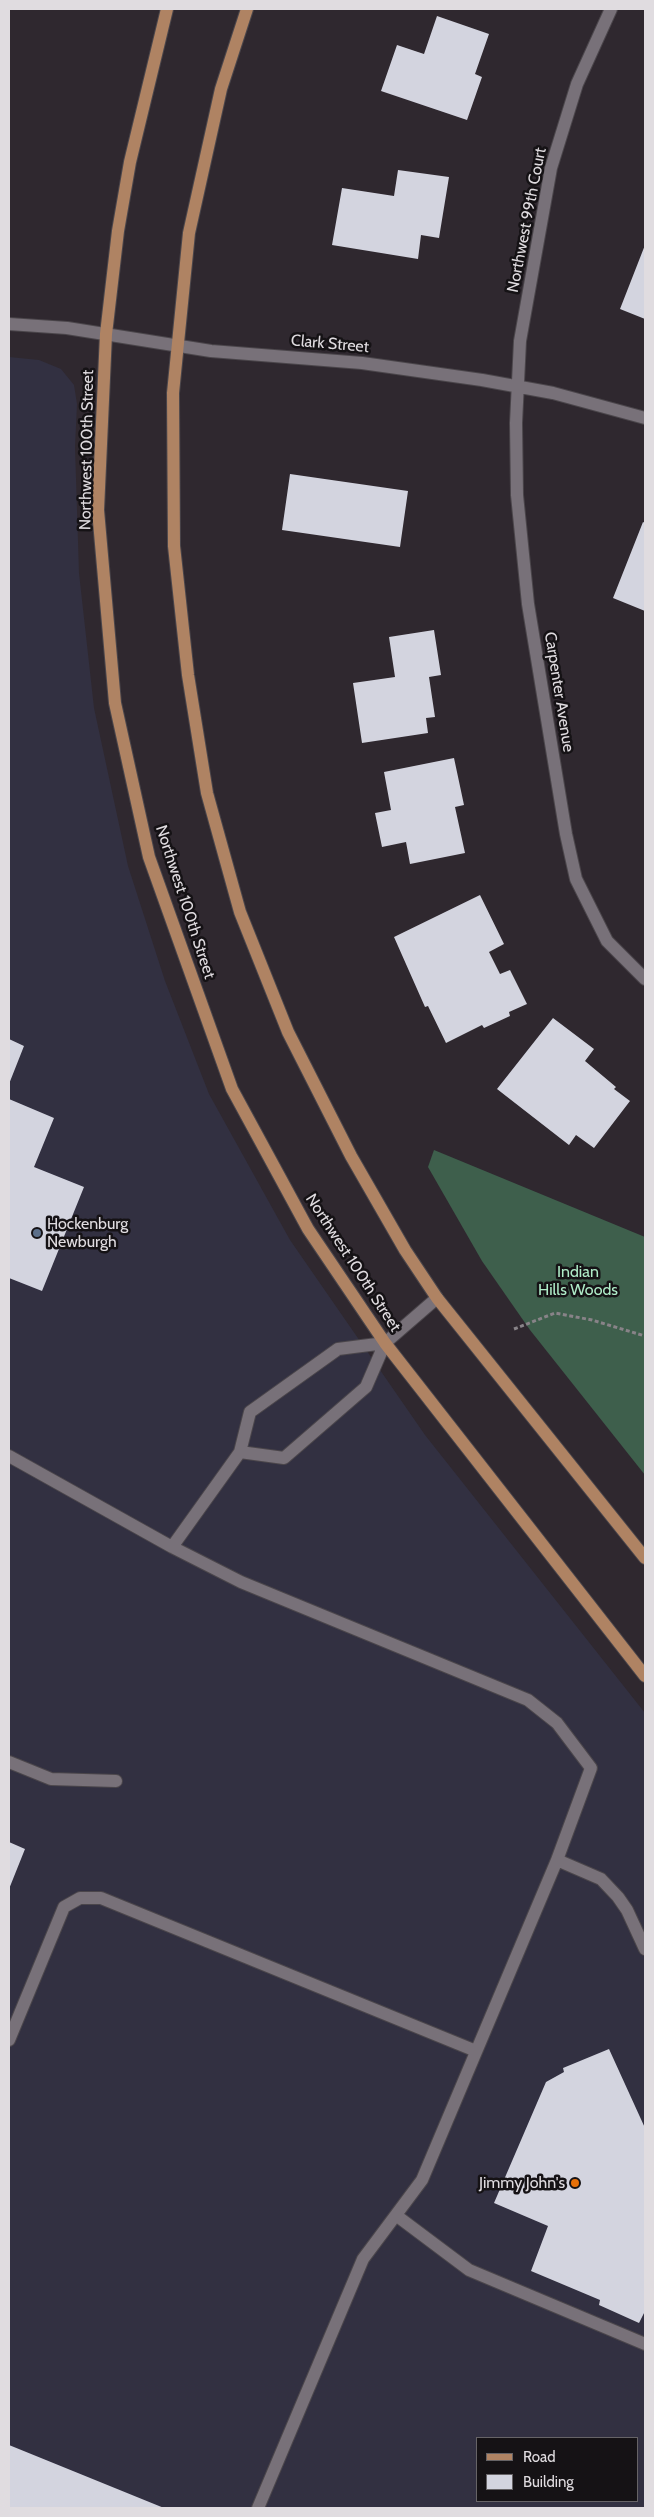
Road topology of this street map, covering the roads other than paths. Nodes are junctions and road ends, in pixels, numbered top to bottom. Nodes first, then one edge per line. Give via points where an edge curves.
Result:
1 (167, 9) edge
2 (247, 9) edge
3 (611, 9) edge
4 (9, 324) edge
5 (106, 334) junction
6 (176, 345) junction
7 (518, 386) junction
8 (645, 418) edge
9 (645, 979) edge
10 (437, 1298) junction
11 (385, 1343) junction
12 (240, 1452) junction
13 (9, 1456) edge
14 (172, 1547) junction
15 (645, 1558) edge
16 (645, 1676) edge
17 (9, 1762) edge
18 (116, 1781) dead end
19 (557, 1860) junction
20 (645, 1949) edge
21 (9, 2040) edge
22 (476, 2051) junction
23 (398, 2216) junction
24 (645, 2344) edge
25 (258, 2508) edge

1 - 5 main road, Northwest 100th Street via 130,162
2 - 6 main road via 221,89 189,233
3 - 7 street, Northwest 99th Court via 577,84 551,168 520,341
4 - 5 street, Clark Street
5 - 6 street, Clark Street
5 - 11 main road, Northwest 100th Street via 98,510 115,703 150,857 232,1089 308,1229
6 - 7 street, Clark Street via 211,351 362,363
6 - 10 main road via 174,546 188,675 207,793 240,912 288,1032 351,1156
7 - 8 street, Clark Street
7 - 9 street, Carpenter Avenue via 517,495 528,604 566,834 576,879 607,940
10 - 11 street
10 - 15 main road
11 - 12 street via 338,1349 250,1412
11 - 12 street via 366,1387 284,1458
11 - 16 main road, Northwest 100th Street
12 - 14 street
13 - 14 street
14 - 19 street via 241,1582 528,1700 557,1723 591,1768
17 - 18 street via 51,1779
19 - 20 street via 601,1879 627,1910
19 - 22 street
21 - 22 street via 64,1907 80,1898 102,1898
22 - 23 street via 422,2180
23 - 24 street via 469,2270
23 - 25 street via 363,2260

